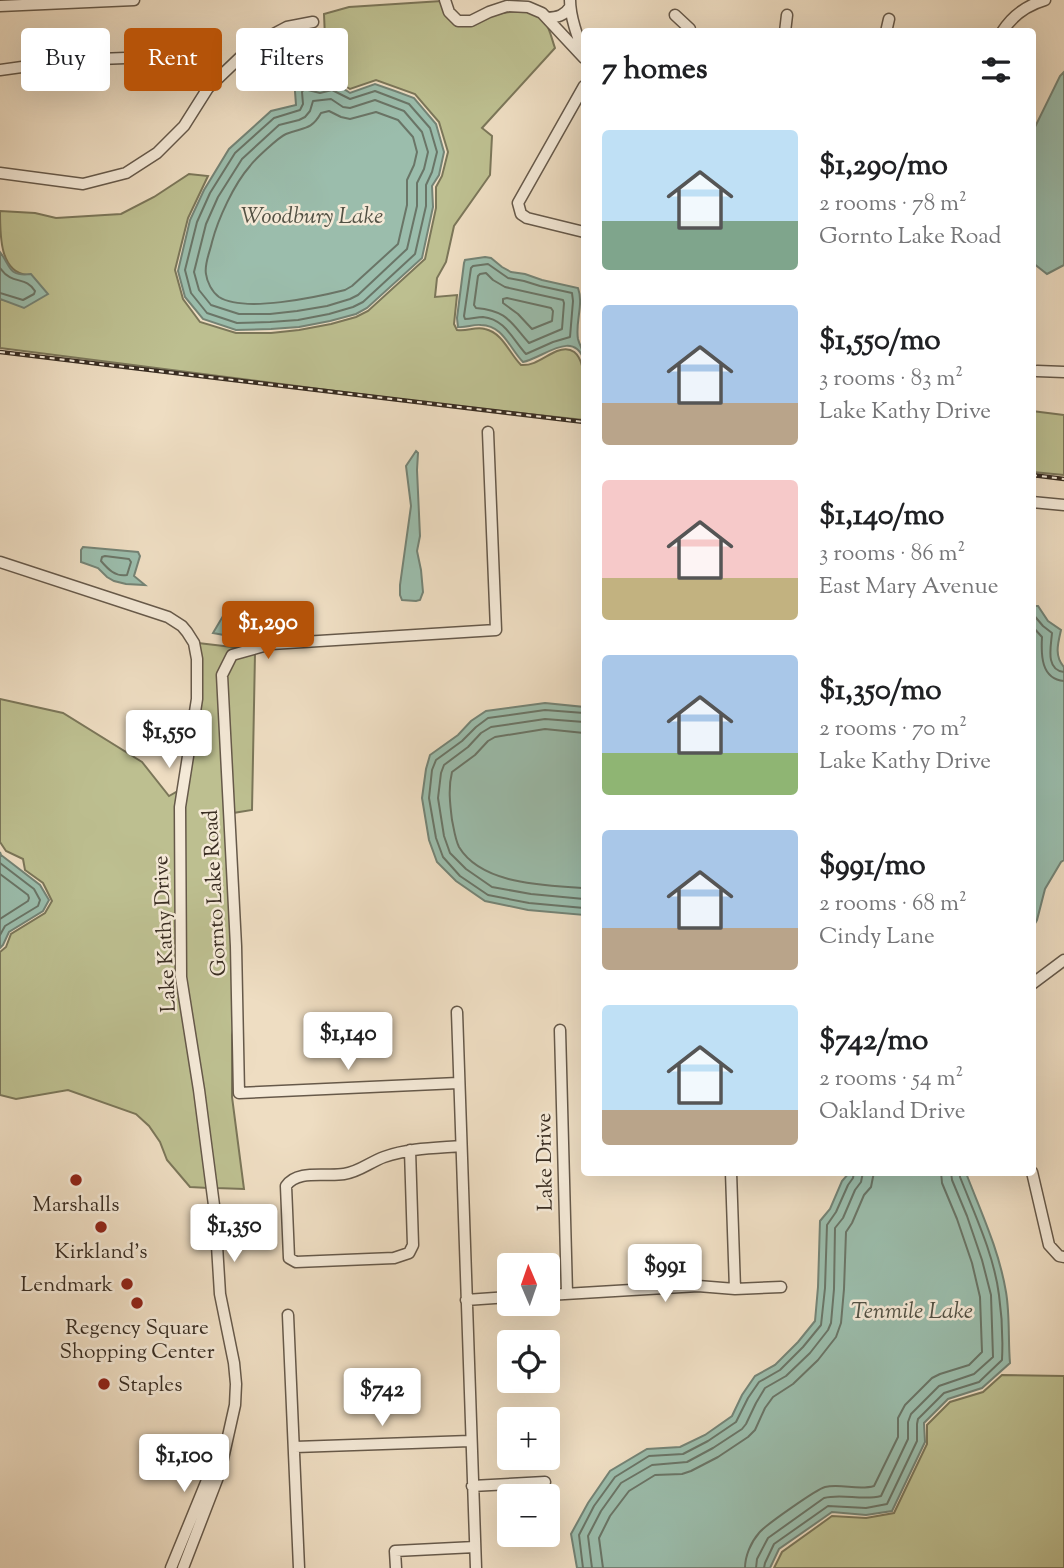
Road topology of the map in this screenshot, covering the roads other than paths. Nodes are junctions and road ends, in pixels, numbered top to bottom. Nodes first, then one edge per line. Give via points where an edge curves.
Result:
1 (134, 0) edge
2 (445, 0) edge
3 (1045, 0) edge
4 (570, 3) edge
5 (0, 6) edge
6 (675, 15) dead end
7 (787, 15) dead end
8 (547, 18) junction
9 (889, 19) dead end
10 (313, 22) dead end
11 (689, 28) edge
12 (785, 28) edge
13 (887, 28) edge
14 (1004, 28) edge
15 (581, 45) edge
16 (581, 53) edge
17 (124, 58) edge
18 (0, 70) edge
19 (222, 75) edge
20 (206, 91) edge
21 (581, 91) edge
22 (0, 173) edge
23 (581, 231) edge
24 (1037, 371) dead end
25 (1064, 372) edge
26 (488, 432) dead end
27 (1036, 502) edge
28 (1064, 505) edge
29 (0, 562) edge
30 (1064, 960) edge
31 (1036, 981) edge
32 (457, 1012) dead end
33 (560, 1030) dead end
34 (458, 1083) junction
35 (461, 1146) junction
36 (410, 1150) junction
37 (731, 1176) edge
38 (1033, 1176) edge
39 (1064, 1257) edge
40 (781, 1287) dead end
41 (735, 1289) junction
42 (560, 1294) edge
43 (567, 1294) junction
44 (497, 1298) edge
45 (466, 1300) junction
46 (288, 1315) dead end
47 (228, 1434) junction
48 (470, 1441) junction
49 (295, 1447) junction
50 (545, 1482) dead end
51 (472, 1486) junction
52 (475, 1547) junction
53 (172, 1568) edge
54 (183, 1568) edge
55 (299, 1568) edge
56 (396, 1568) edge
57 (476, 1568) edge

1 - 5 street
2 - 8 street via 458,21 471,21 507,6 528,7
3 - 14 street via 1022,11
4 - 8 street via 566,13
4 - 15 street
6 - 11 street
7 - 12 street
8 - 16 street
9 - 13 street
10 - 19 street via 287,27 253,45
17 - 18 street
20 - 22 street via 184,126 157,153 126,173 83,184
21 - 23 street via 519,203 527,218
24 - 25 street
26 - 34 street, Gornto Lake Road via 496,631 271,644 232,655 222,675 239,1093
27 - 28 street
29 - 47 street, Lake Kathy Drive via 175,620 195,648 197,699 180,807 181,978 214,1203 220,1294 234,1363 236,1394
30 - 31 street
32 - 34 street
33 - 43 street, Lake Drive
34 - 35 street
35 - 36 street
35 - 45 street
36 - 36 street via 383,1157 353,1173 297,1176 289,1181 289,1258 296,1262 394,1258 409,1253 414,1245
37 - 41 street
38 - 39 street via 1049,1245
40 - 41 street
41 - 43 street via 698,1286
42 - 43 street
44 - 45 street
45 - 48 street
46 - 49 street
47 - 53 street, Lake Kathy Drive
47 - 54 street, Lake Kathy Drive via 220,1472
48 - 49 street
48 - 51 street
49 - 55 street
50 - 51 street
51 - 52 street
52 - 56 street via 395,1551
52 - 57 street

